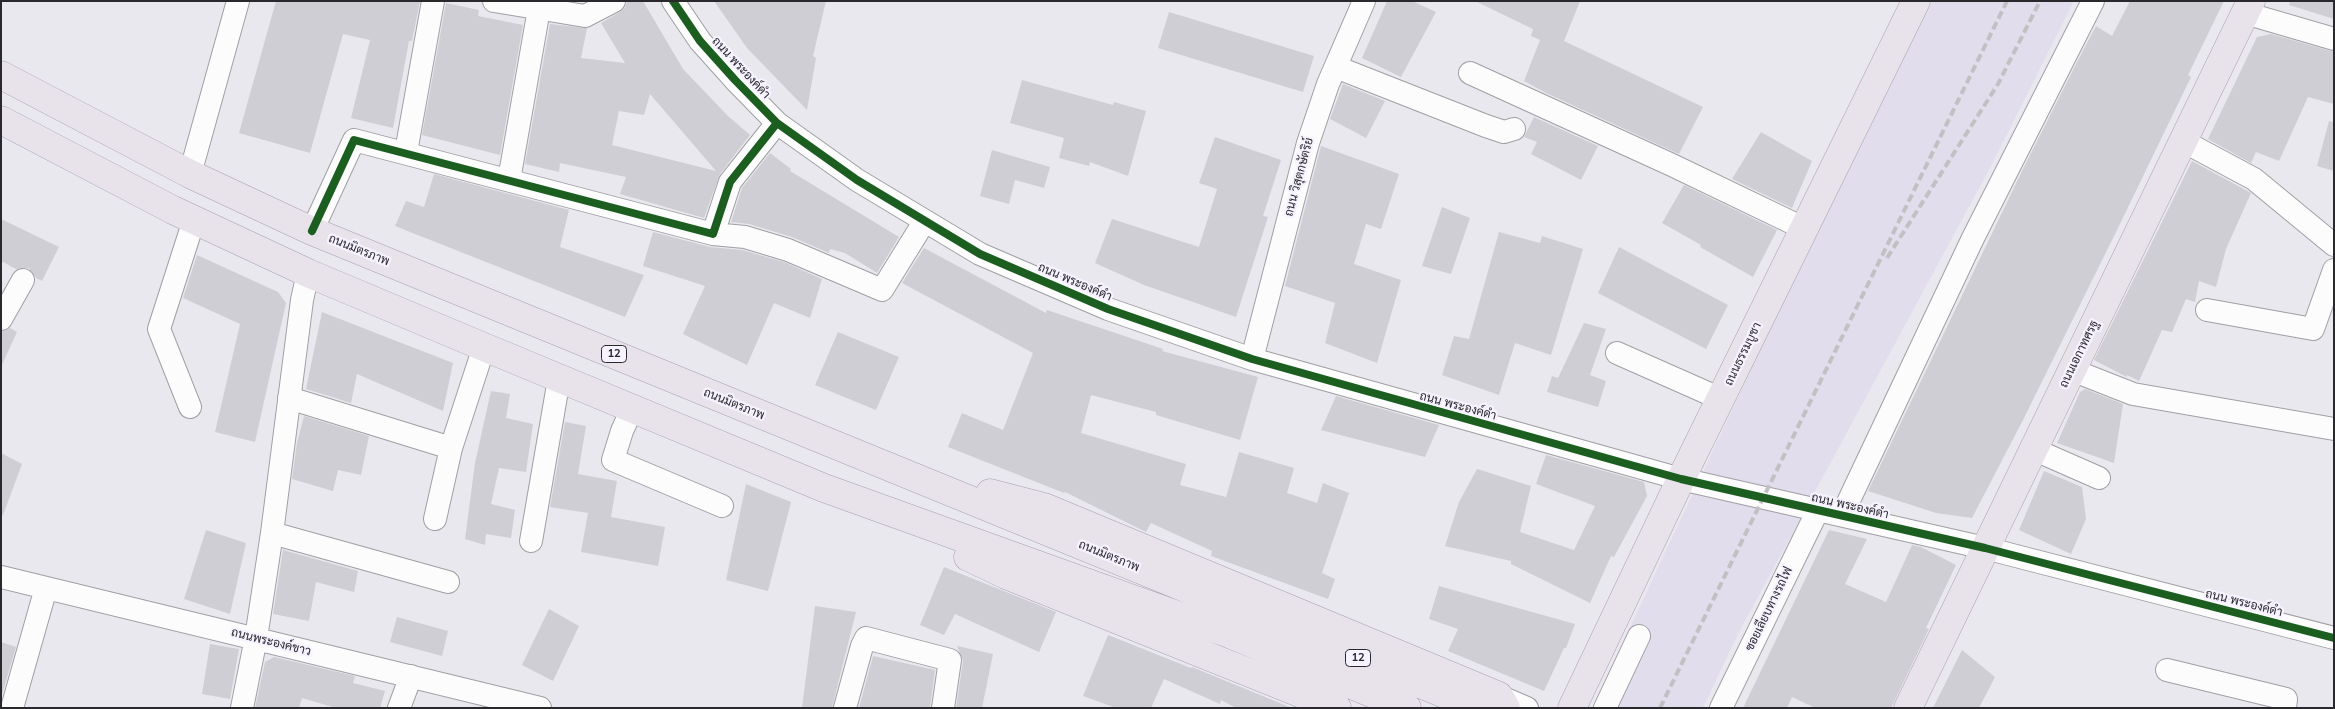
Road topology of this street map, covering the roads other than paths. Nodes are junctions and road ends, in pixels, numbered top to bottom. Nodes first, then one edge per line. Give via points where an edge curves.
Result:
1 (238, 1) edge
2 (433, 1) edge
3 (494, 1) edge
4 (614, 1) edge
5 (673, 1) edge
6 (1364, 1) edge
7 (2093, 1) edge
8 (1915, 2) edge
9 (2248, 7) edge
10 (539, 9) junction
11 (2334, 39) edge
12 (1336, 67) junction
13 (1470, 73) dead end
14 (1, 75) edge
15 (1, 120) edge
16 (778, 123) junction
17 (1514, 129) dead end
18 (2183, 141) junction
19 (406, 152) junction
20 (190, 174) junction
21 (509, 180) junction
22 (194, 220) junction
23 (924, 222) junction
24 (1805, 229) junction
25 (312, 230) junction
26 (712, 234) junction
27 (2334, 245) edge
28 (2334, 270) edge
29 (308, 273) junction
30 (23, 280) dead end
31 (2207, 310) dead end
32 (2, 314) edge
33 (484, 347) junction
34 (1617, 353) dead end
35 (1252, 360) junction
36 (2072, 370) junction
37 (559, 379) junction
38 (289, 398) junction
39 (1721, 399) junction
40 (190, 407) dead end
41 (632, 409) junction
42 (2334, 429) edge
43 (451, 448) junction
44 (2034, 449) junction
45 (889, 467) junction
46 (2099, 478) dead end
47 (1681, 479) junction
48 (824, 488) junction
49 (722, 506) dead end
50 (1818, 510) junction
51 (1842, 515) junction
52 (435, 519) dead end
53 (272, 533) junction
54 (531, 542) dead end
55 (1985, 548) junction
56 (1, 576) edge
57 (448, 582) dead end
58 (46, 588) junction
59 (1639, 636) dead end
60 (256, 638) junction
61 (2334, 638) edge
62 (2167, 670) dead end
63 (411, 676) junction
64 (1574, 702) edge
65 (1495, 704) edge
66 (537, 707) edge
67 (12, 708) edge
68 (242, 708) edge
69 (400, 708) edge
70 (845, 708) edge
71 (943, 708) edge
72 (1337, 708) edge
73 (1407, 708) edge
74 (1527, 708) edge
75 (1603, 708) edge
76 (1721, 708) edge
77 (1908, 708) edge
78 (2285, 708) edge

1 - 20 street
2 - 19 street
3 - 10 street
4 - 10 street via 585,16
5 - 16 street, ถนน พระองค์ดำ via 700,41
6 - 12 street, ถนน วิสุตกษัตริย์
7 - 51 street via 1973,238
8 - 24 main road, ถนนธรรมบูชา
9 - 11 street
9 - 18 main road, ถนนเอกาทศรฐ
10 - 21 street
12 - 17 street via 1486,126 1504,132
12 - 35 street, ถนน วิสุตกษัตริย์ via 1308,143
13 - 24 street via 1672,164
14 - 20 main road, ถนนมิตรภาพ / 12
15 - 22 main road, 12
16 - 23 street, ถนน พระองค์ดำ via 857,180
16 - 26 street via 730,182
18 - 27 street via 2254,179
18 - 36 main road, ถนนเอกาทศรฐ
19 - 21 street
19 - 25 street via 354,140
20 - 25 main road, ถนนมิตรภาพ / 12
21 - 26 street
22 - 29 main road, 12
22 - 40 street via 159,329
23 - 26 street via 882,290 788,250 745,237
23 - 35 street, ถนน พระองค์ดำ via 980,254 1108,309
24 - 39 main road, ถนนธรรมบูชา
25 - 45 main road, ถนนมิตรภาพ / 12
28 - 31 street via 2313,329
29 - 33 main road, 12
29 - 38 street
30 - 32 street
33 - 37 main road, 12
33 - 43 street
34 - 39 street
35 - 47 street, ถนน พระองค์ดำ
36 - 42 street via 2133,394
36 - 44 main road, ถนนเอกาทศรฐ
37 - 41 main road, 12
37 - 54 street
38 - 43 street
38 - 53 street
39 - 47 main road, ถนนธรรมบูชา
41 - 48 main road, 12
41 - 49 street via 613,460
43 - 52 street
44 - 46 street
44 - 55 main road, ถนนเอกาทศรฐ
45 - 65 main road, ถนนมิตรภาพ / 12 via 1237,608
45 - 65 main road via 1044,506
47 - 50 street, ถนน พระองค์ดำ
47 - 64 main road, ถนนธรรมบูชา
48 - 72 main road via 1006,575
48 - 73 main road, 12 via 1227,634
50 - 51 street, ถนน พระองค์ดำ
50 - 76 street, ซอยเลียบทางรถไฟ
51 - 55 street, ถนน พระองค์ดำ
53 - 57 street
53 - 60 street
55 - 61 street, ถนน พระองค์ดำ
55 - 77 main road, ถนนเอกาทศรฐ
56 - 58 street, ถนนพระองค์ขาว
58 - 60 street, ถนนพระองค์ขาว
58 - 67 street
59 - 75 street
60 - 63 street, ถนนพระองค์ขาว
60 - 68 street
62 - 78 street via 2286,699
63 - 66 street, ถนนพระองค์ขาว
63 - 69 street
64 - 75 street
65 - 74 street
70 - 71 street via 866,638 950,660

